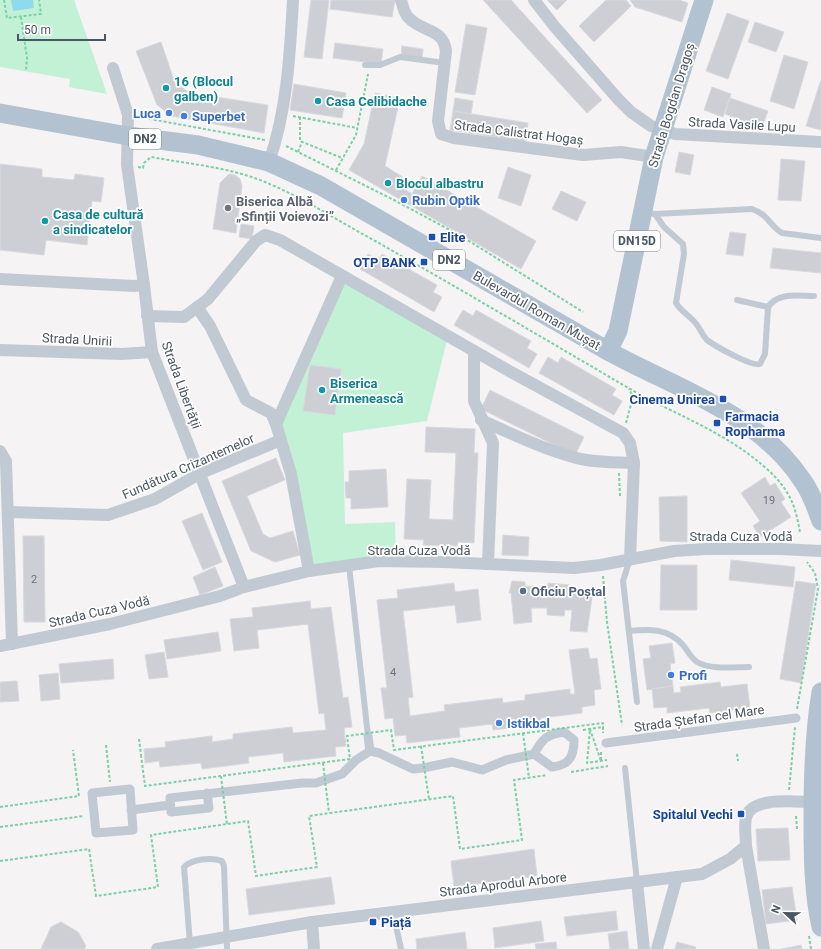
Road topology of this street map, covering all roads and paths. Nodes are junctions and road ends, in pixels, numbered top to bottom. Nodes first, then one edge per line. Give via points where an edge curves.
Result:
1 (4, 0) edge
2 (39, 0) edge
3 (293, 0) edge
4 (401, 0) edge
5 (534, 0) edge
6 (704, 0) edge
7 (21, 16) junction
8 (445, 63) junction
9 (367, 65) joint
10 (113, 68) dead end
11 (26, 71) dead end
12 (0, 113) edge
13 (281, 114) junction
14 (300, 117) junction
15 (357, 128) junction
16 (662, 129) junction
17 (128, 136) junction
18 (302, 142) junction
19 (821, 142) edge
20 (298, 152) dead end
21 (654, 157) junction
22 (342, 158) junction
23 (269, 162) junction
24 (127, 165) junction
25 (336, 170) dead end
26 (649, 213) junction
27 (821, 238) edge
28 (342, 276) junction
29 (0, 279) edge
30 (144, 285) junction
31 (814, 296) dead end
32 (737, 300) dead end
33 (197, 307) junction
34 (768, 307) junction
35 (147, 316) junction
36 (0, 350) edge
37 (474, 351) junction
38 (608, 351) junction
39 (152, 352) junction
40 (628, 388) junction
41 (481, 420) junction
42 (276, 424) junction
43 (623, 433) junction
44 (281, 440) junction
45 (0, 451) edge
46 (634, 463) junction
47 (200, 473) junction
48 (818, 504) edge
49 (9, 512) junction
50 (821, 522) edge
51 (800, 534) dead end
52 (821, 551) edge
53 (802, 556) dead end
54 (630, 559) junction
55 (488, 564) junction
56 (349, 565) junction
57 (309, 571) junction
58 (244, 587) junction
59 (629, 631) junction
60 (6, 645) edge
61 (749, 667) dead end
62 (821, 692) edge
63 (637, 702) dead end
64 (796, 718) junction
65 (583, 730) dead end
66 (523, 733) junction
67 (368, 736) joint
68 (139, 739) dead end
69 (606, 743) dead end
70 (106, 745) dead end
71 (421, 746) junction
72 (73, 750) dead end
73 (370, 751) junction
74 (534, 754) junction
75 (737, 754) dead end
76 (608, 760) dead end
77 (738, 761) dead end
78 (323, 763) junction
79 (587, 763) dead end
80 (608, 766) dead end
81 (625, 768) dead end
82 (565, 772) dead end
83 (550, 774) dead end
84 (222, 776) junction
85 (529, 778) junction
86 (789, 790) dead end
87 (111, 791) junction
88 (207, 793) junction
89 (815, 794) edge
90 (429, 799) junction
91 (170, 805) junction
92 (0, 807) edge
93 (132, 810) junction
94 (329, 813) junction
95 (94, 815) junction
96 (227, 824) junction
97 (0, 828) edge
98 (746, 846) junction
99 (2, 861) edge
100 (677, 877) junction
101 (637, 882) junction
102 (393, 912) junction
103 (312, 922) junction
104 (821, 927) edge
105 (227, 943) edge
106 (190, 944) junction
107 (157, 949) edge
108 (314, 949) edge
109 (401, 949) edge
110 (644, 949) edge
111 (657, 949) edge
112 (764, 949) edge

1 - 7 path via 7,18
2 - 7 path via 41,14
3 - 13 street via 286,90
4 - 8 street, Strada Calistrat Hogaș via 408,17 438,34 445,42
5 - 16 street, Strada Vasile Lupu via 618,99 651,126
6 - 16 main road, Strada Bogdan Dragoș / DN15D
7 - 11 path via 27,58
8 - 9 lane via 400,57 384,64
8 - 21 street, Strada Calistrat Hogaș via 438,122 441,134 454,138 583,155 621,152
9 - 15 path
10 - 17 street, Strada Libertății via 128,115
12 - 17 main road, Bulevardul Roman Mușat / DN2
13 - 14 path
13 - 23 street
14 - 15 path
14 - 18 path via 299,138
15 - 22 path via 356,135
16 - 19 street, Strada Vasile Lupu via 675,134
16 - 21 main road, Strada Bogdan Dragoș / DN15D
17 - 23 main road, Bulevardul Roman Mușat / DN2 via 198,145
17 - 24 street, Strada Libertății
18 - 20 path
18 - 22 path
21 - 26 main road, Strada Bogdan Dragoș / DN15D
22 - 25 path
23 - 38 main road, Bulevardul Roman Mușat / DN2 via 321,186
24 - 30 street, Strada Libertății
24 - 40 path via 143,168 144,163 151,157 242,174 280,188 420,266
26 - 27 lane via 752,209 766,216 782,233
26 - 34 lane via 683,244 684,254 676,303 709,341 752,364 760,364 765,354
26 - 38 main road, Strada Bogdan Dragoș / DN15D via 618,331
28 - 33 street via 280,240 265,235 256,242 208,299
28 - 37 street
28 - 42 street
29 - 30 street
30 - 35 street, Strada Libertății
31 - 34 lane via 779,297
32 - 34 lane
33 - 35 street via 184,317
33 - 42 street via 210,326 246,400 272,413
35 - 39 street, Strada Libertății
36 - 39 street, Strada Unirii via 122,354
37 - 41 street via 474,401
37 - 43 street
38 - 48 main road, Bulevardul Roman Mușat / DN2 via 724,410 764,437 803,480
39 - 47 street, Strada Libertății
40 - 43 path via 633,397
40 - 51 path via 717,432 769,471 794,502
41 - 46 street via 541,448 573,457
41 - 55 street via 493,444
42 - 44 street
43 - 46 street via 630,443
44 - 47 street, Fundătura Crizantemelor
44 - 57 street via 291,474
45 - 49 street via 6,461
46 - 54 street
47 - 49 street, Fundătura Crizantemelor via 155,498 108,515
47 - 58 street, Strada Libertății
48 - 50 main road, Bulevardul Roman Mușat / DN2
49 - 60 street
52 - 54 street, Strada Cuza Vodă via 706,549 674,551
53 - 64 path via 815,573 818,589
54 - 55 street, Strada Cuza Vodă via 574,568
54 - 59 lane via 623,581
55 - 56 street, Strada Cuza Vodă via 378,561
56 - 57 street, Strada Cuza Vodă
56 - 67 lane
57 - 58 street, Strada Cuza Vodă
58 - 60 street, Strada Cuza Vodă via 220,596 110,624
59 - 61 lane via 665,631 682,644 697,662
59 - 63 lane
62 - 89 main road via 817,715
64 - 69 street, Strada Ștefan cel Mare
64 - 86 path
65 - 66 path, bridge via 604,727 603,723
66 - 71 path, bridge
66 - 85 path, bridge
67 - 73 street
68 - 84 path, bridge via 144,786
70 - 87 path
71 - 78 path, bridge via 394,750 391,730 347,736 350,759
71 - 90 path, bridge
72 - 92 path via 79,796
73 - 74 street via 413,768 452,762 482,770 506,760
73 - 88 street via 342,774 328,780
74 - 74 street via 552,767 563,766 574,750 574,740 564,732 549,734
75 - 77 path
76 - 79 path
78 - 84 path, bridge
78 - 94 path, bridge
80 - 82 path
81 - 101 lane
83 - 85 path
84 - 96 path, bridge
85 - 90 path via 514,780 522,840 460,849 453,796
87 - 93 street via 130,790
87 - 95 street via 92,793
88 - 91 street via 170,798
88 - 91 street via 209,808 171,812
89 - 98 street via 755,806 746,818
89 - 104 main road via 815,883
90 - 94 path
91 - 93 street
93 - 95 street via 133,830 96,833
94 - 96 path via 310,816 317,867 256,876 248,822
95 - 97 path
96 - 99 path via 151,836 158,887 96,896 89,849
98 - 100 street, Strada Aprodul Arbore via 730,859 702,874
98 - 112 street
100 - 101 street, Strada Aprodul Arbore
100 - 111 street
101 - 102 street, Strada Aprodul Arbore
101 - 110 street
102 - 103 street, Strada Aprodul Arbore
102 - 109 lane
103 - 105 street, Strada Aprodul Arbore
103 - 108 street
105 - 106 street, Strada Aprodul Arbore
105 - 106 lane via 224,866 222,861 218,860 192,861 184,867
106 - 107 street, Strada Aprodul Arbore

